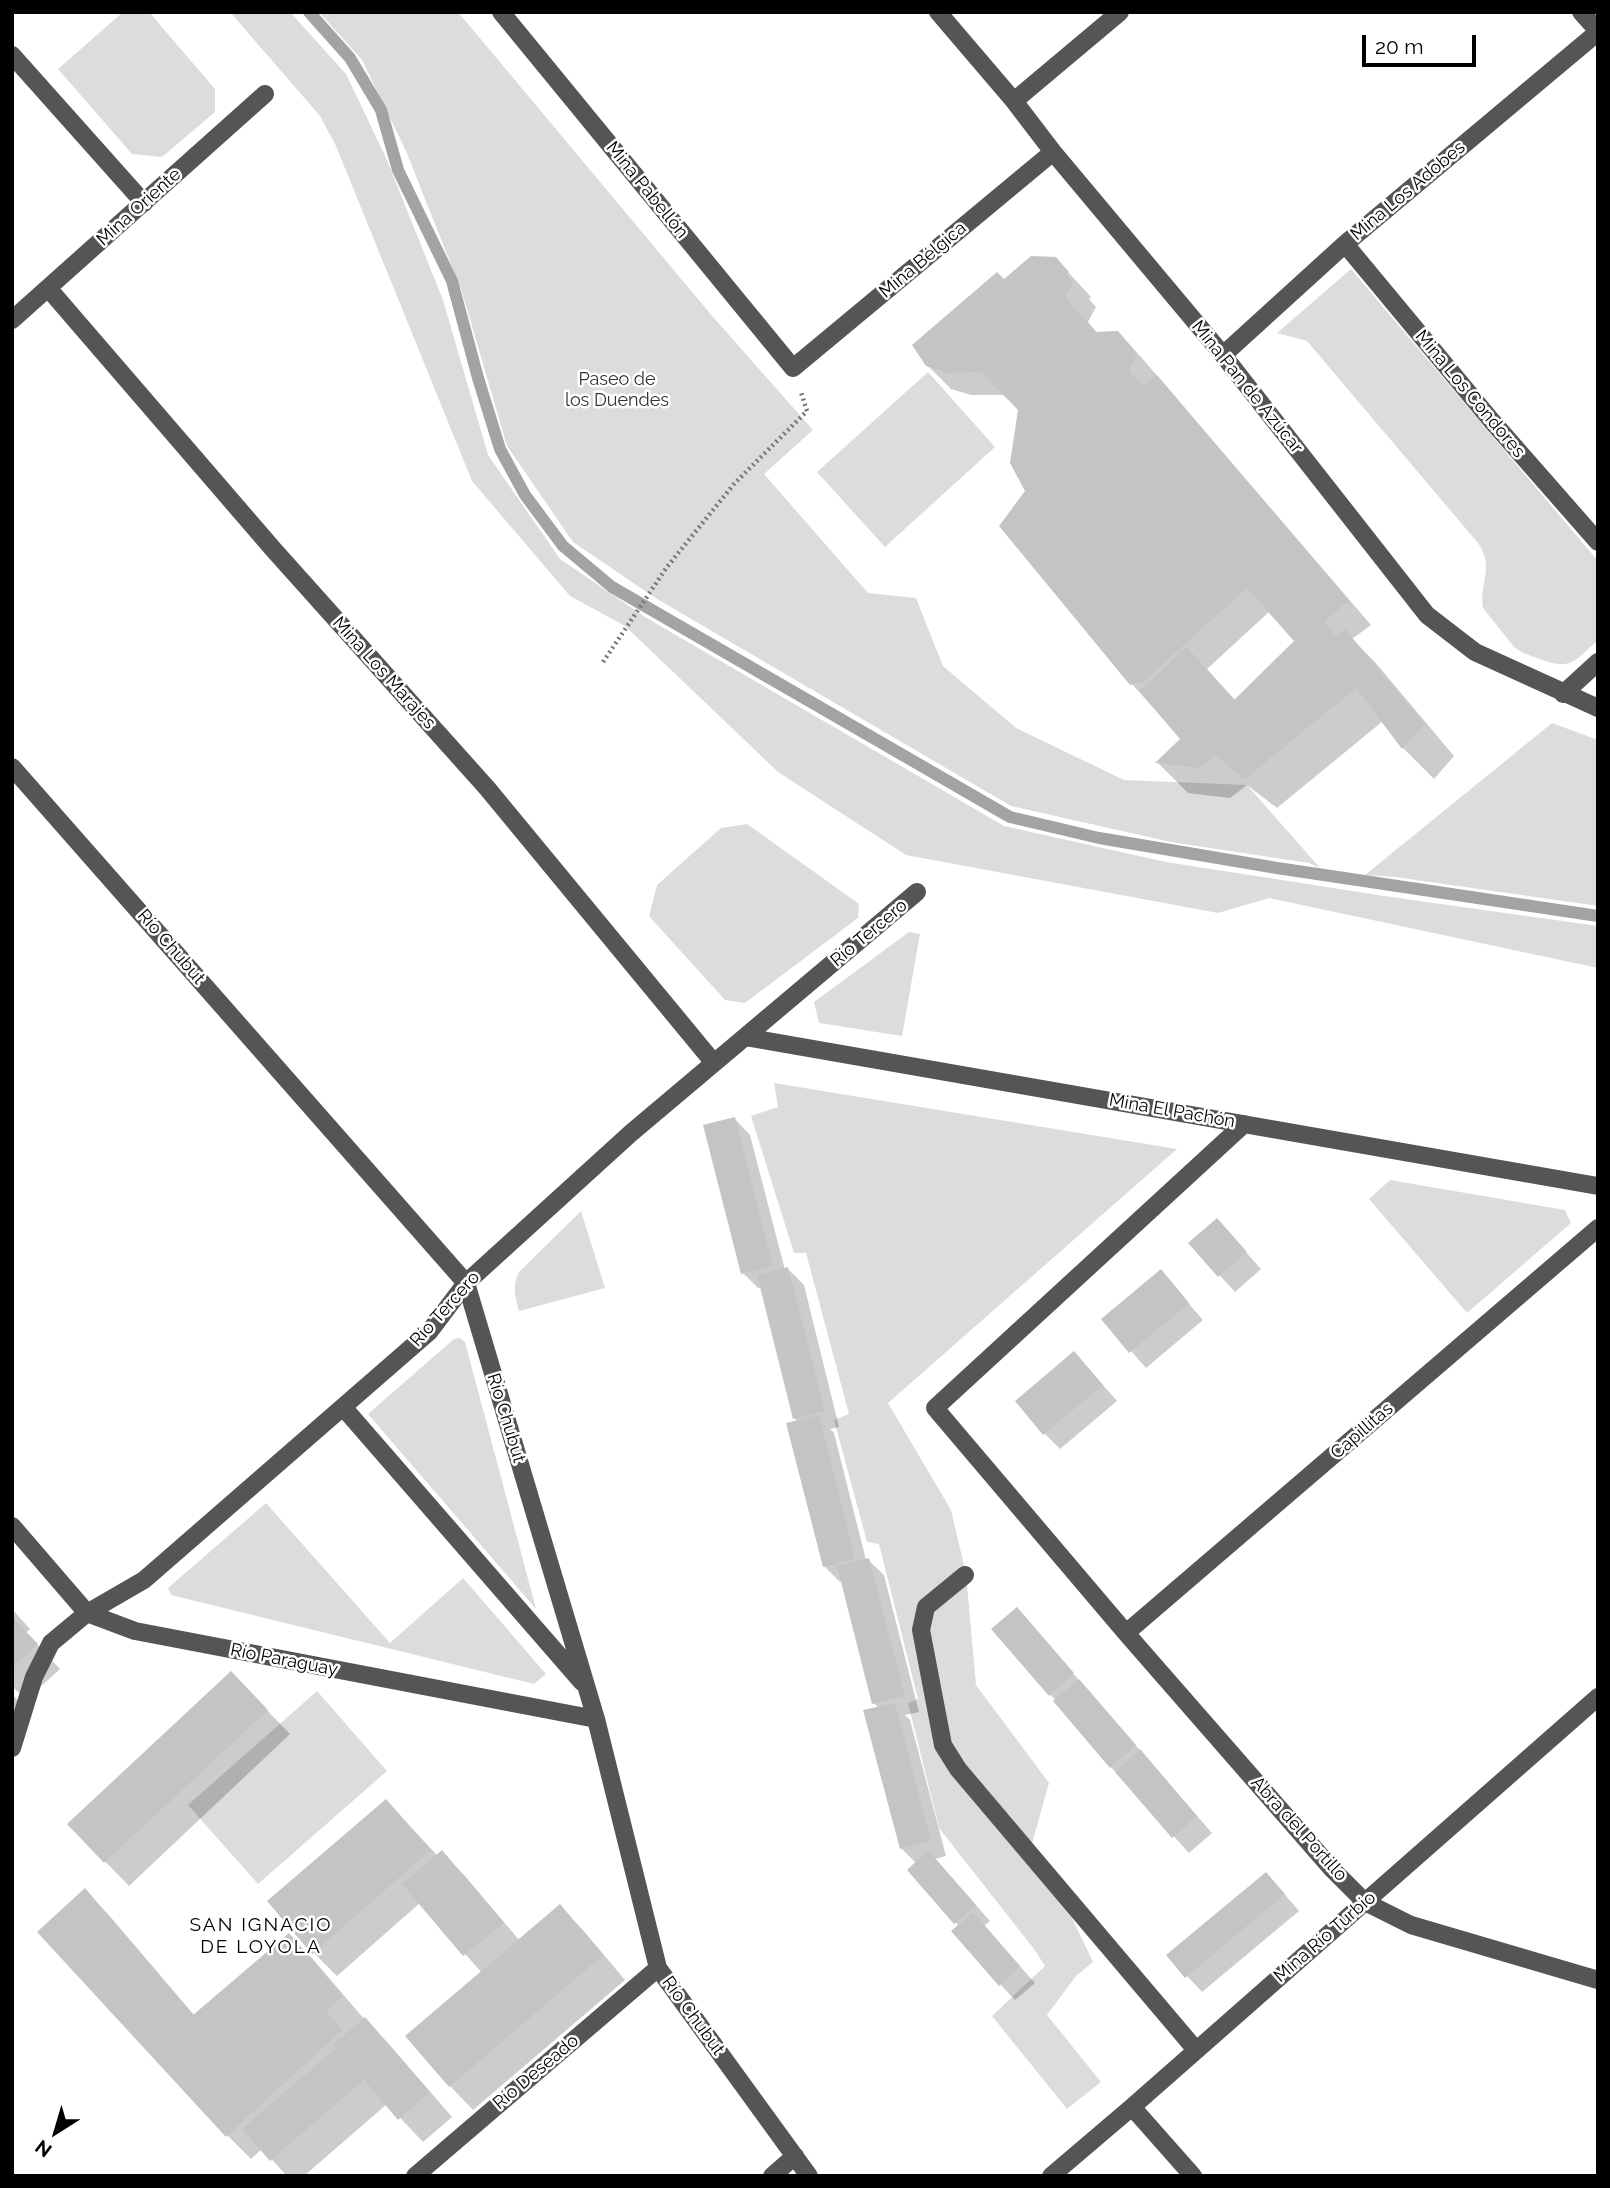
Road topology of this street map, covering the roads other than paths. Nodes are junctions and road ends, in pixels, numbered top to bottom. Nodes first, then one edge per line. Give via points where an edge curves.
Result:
1 (501, 12) edge
2 (938, 12) edge
3 (1120, 12) edge
4 (1581, 12) edge
5 (1598, 32) edge
6 (12, 55) edge
7 (265, 94) dead end
8 (1014, 101) junction
9 (1053, 152) junction
10 (144, 203) junction
11 (1345, 244) junction
12 (48, 288) junction
13 (12, 320) edge
14 (1223, 355) junction
15 (793, 368) joint
16 (1598, 542) edge
17 (1598, 662) edge
18 (1563, 694) junction
19 (1598, 708) edge
20 (14, 774) edge
21 (917, 892) dead end
22 (745, 1037) junction
23 (714, 1063) junction
24 (1244, 1124) junction
25 (1598, 1186) edge
26 (1598, 1228) edge
27 (466, 1283) junction
28 (343, 1407) junction
29 (12, 1526) edge
30 (965, 1575) dead end
31 (87, 1613) junction
32 (1126, 1633) junction
33 (586, 1687) junction
34 (1598, 1697) edge
35 (596, 1719) junction
36 (12, 1748) edge
37 (1365, 1902) junction
38 (658, 1968) junction
39 (1598, 1980) edge
40 (1196, 2050) junction
41 (1132, 2107) junction
42 (795, 2156) junction
43 (415, 2176) edge
44 (772, 2176) edge
45 (809, 2176) edge
46 (1051, 2176) edge
47 (1194, 2176) edge

1 - 15 street, Mina Pabellón
2 - 8 street, Mina Pan de Azúcar
3 - 8 street
4 - 5 street
5 - 11 street, Mina Los Adobes
6 - 10 street
7 - 10 street, Mina Oriente
8 - 9 street, Mina Pan de Azúcar
9 - 14 street, Mina Pan de Azúcar
9 - 15 street, Mina Bélgica
10 - 12 street, Mina Oriente
11 - 14 street, Mina Los Adobes
11 - 16 street, Mina Los Condores
12 - 13 street, Mina Oriente
12 - 23 street, Mina Los Marajes via 487,788
14 - 18 street, Mina Pan de Azúcar via 1427,615 1475,652
17 - 18 street
18 - 19 street, Mina Pan de Azúcar
20 - 27 street, Río Chubut
21 - 22 street, Río Tercero
22 - 23 street, Río Tercero
22 - 24 street, Mina El Pachón
23 - 27 street, Río Tercero
24 - 25 street, Mina El Pachón
24 - 32 street, Abra del Portillo via 935,1408
26 - 32 street, Capillitas
27 - 28 street, Río Tercero via 429,1332
27 - 33 street, Río Chubut
28 - 31 street, Río Tercero via 144,1580
28 - 33 street
29 - 31 street, Río Paraguay
30 - 40 street via 926,1606 921,1630 943,1745 958,1769
31 - 35 street, Río Paraguay via 135,1631
31 - 36 street, Río Tercero via 51,1643 34,1677
32 - 37 street, Abra del Portillo
33 - 35 street, Río Chubut
34 - 37 street, Mina Río Turbio
35 - 38 street, Río Chubut
37 - 39 street, Abra del Portillo via 1411,1925
37 - 40 street, Mina Río Turbio
38 - 42 street, Río Chubut
38 - 43 street, Río Deseado
40 - 41 street, Mina Río Turbio
41 - 46 street, Mina Río Turbio
41 - 47 street
42 - 44 street
42 - 45 street, Río Chubut

